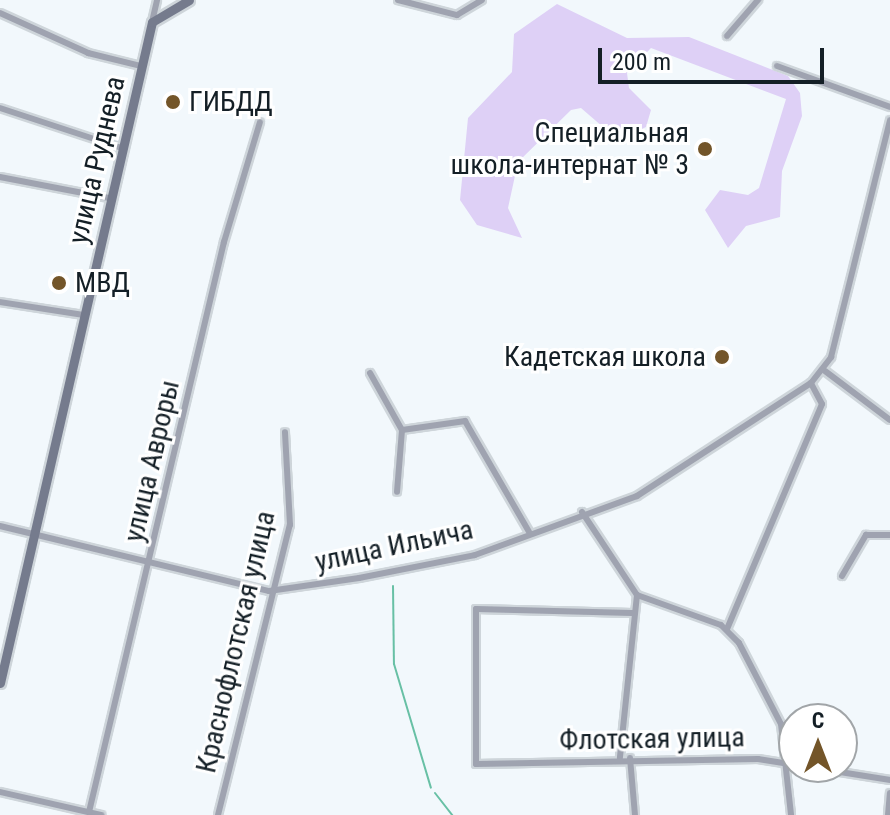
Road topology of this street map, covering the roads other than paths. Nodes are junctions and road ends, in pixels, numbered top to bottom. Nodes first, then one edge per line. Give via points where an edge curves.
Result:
1 (157, 0) edge
2 (189, 0) edge
3 (398, 0) edge
4 (482, 0) edge
5 (758, 0) edge
6 (0, 13) edge
7 (152, 22) junction
8 (727, 36) dead end
9 (141, 66) junction
10 (777, 66) dead end
11 (890, 107) edge
12 (0, 108) edge
13 (890, 120) edge
14 (260, 122) dead end
15 (122, 148) junction
16 (0, 177) edge
17 (109, 198) junction
18 (0, 302) edge
19 (84, 315) junction
20 (825, 371) junction
21 (370, 373) dead end
22 (811, 383) junction
23 (890, 420) edge
24 (402, 430) junction
25 (285, 432) dead end
26 (397, 492) dead end
27 (582, 512) junction
28 (0, 526) edge
29 (529, 532) junction
30 (34, 534) junction
31 (890, 535) edge
32 (150, 565) junction
33 (842, 576) dead end
34 (269, 591) junction
35 (637, 595) junction
36 (632, 613) junction
37 (727, 629) junction
38 (0, 683) edge
39 (778, 726) edge
40 (620, 758) junction
41 (630, 758) junction
42 (778, 764) edge
43 (858, 776) edge
44 (890, 780) edge
45 (790, 783) edge
46 (0, 792) edge
47 (890, 793) edge
48 (89, 812) junction
49 (101, 815) edge
50 (218, 815) edge
51 (635, 815) edge
52 (791, 815) edge
53 (888, 815) edge

1 - 7 street
2 - 7 main road
3 - 4 street via 457,15
5 - 8 street
6 - 9 street via 88,53
7 - 9 main road, улица Руднева
9 - 15 main road, улица Руднева
10 - 11 street
12 - 15 street
13 - 20 street
14 - 32 street, улица Авроры via 224,242
15 - 17 main road, улица Руднева
16 - 17 street
17 - 19 main road, улица Руднева
18 - 19 street
19 - 30 main road, улица Руднева
20 - 22 street, улица Ильича
20 - 23 street
21 - 24 street
22 - 27 street, улица Ильича via 655,486
22 - 37 street via 822,404
24 - 26 street
24 - 29 street via 465,421
25 - 34 street, Краснофлотская улица via 290,525
27 - 29 street, улица Ильича
27 - 35 street
28 - 30 street, улица Ильича
29 - 34 street, улица Ильича via 450,561
30 - 32 street, улица Ильича
30 - 38 main road, улица Руднева
31 - 33 street via 866,535
32 - 34 street, улица Ильича
32 - 48 street, улица Авроры
34 - 50 street, Краснофлотская улица
35 - 36 street
35 - 37 street
36 - 40 street
36 - 40 street, Флотская улица via 476,609 474,750 482,767
37 - 39 street via 770,697
40 - 41 street, Флотская улица
41 - 42 street, Флотская улица via 758,759
41 - 51 street
43 - 44 street, Флотская улица
45 - 52 street
46 - 48 street
47 - 53 street
48 - 49 street

